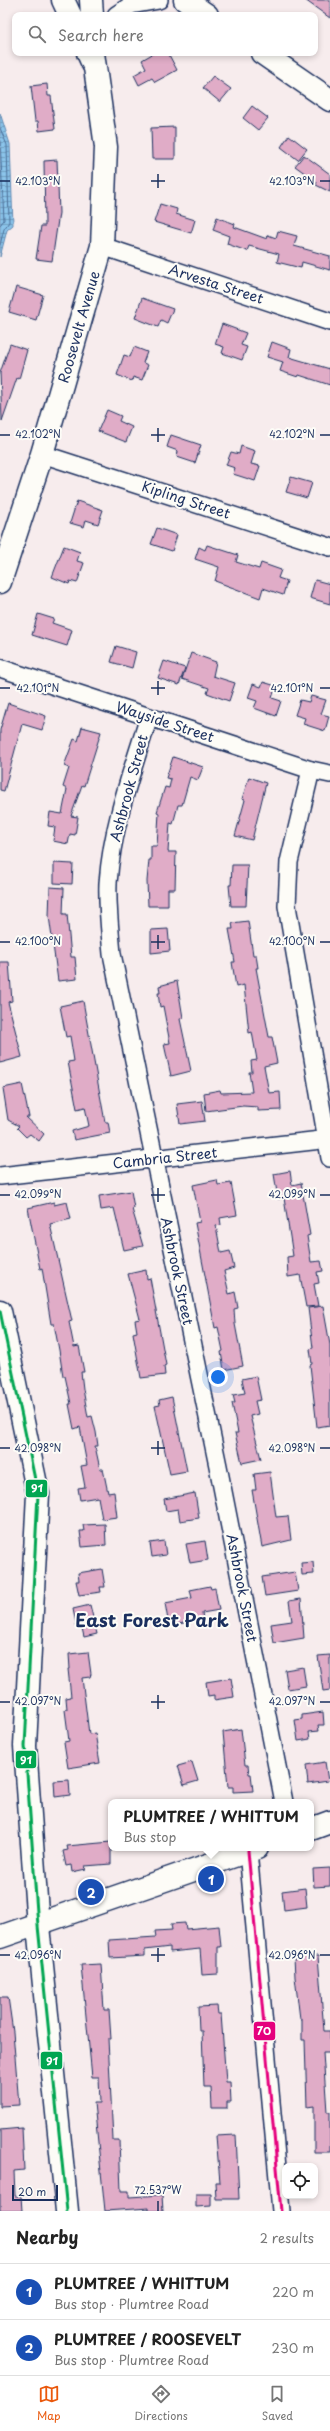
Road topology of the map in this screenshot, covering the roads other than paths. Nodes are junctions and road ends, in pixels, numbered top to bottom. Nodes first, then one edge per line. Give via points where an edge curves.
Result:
1 (63, 0) edge
2 (91, 0) edge
3 (159, 0) edge
4 (179, 0) edge
5 (69, 12) edge
6 (92, 12) edge
7 (120, 12) edge
8 (201, 12) edge
9 (93, 56) edge
10 (266, 56) edge
11 (330, 100) edge
12 (102, 246) junction
13 (330, 322) edge
14 (42, 454) junction
15 (330, 547) edge
16 (0, 582) edge
17 (0, 668) edge
18 (149, 717) junction
19 (310, 770) junction
20 (330, 774) edge
21 (328, 1140) edge
22 (330, 1158) edge
23 (153, 1159) junction
24 (0, 1176) edge
25 (0, 1311) edge
26 (283, 1799) edge
27 (330, 1822) edge
28 (314, 1828) edge
29 (250, 1851) edge
30 (253, 1851) edge
31 (38, 1926) junction
32 (0, 1937) edge
33 (67, 2211) edge
34 (281, 2211) edge

1 - 5 street
2 - 6 street
3 - 7 street via 131,5
4 - 8 street
9 - 12 street, Roosevelt Avenue via 106,147
10 - 11 street
12 - 13 street, Arvesta Street
12 - 14 street, Roosevelt Avenue
14 - 15 street, Kipling Street
14 - 16 street, Roosevelt Avenue
17 - 18 street, Wayside Street
18 - 19 street, Wayside Street
18 - 23 street, Ashbrook Street via 118,818 110,862 108,900 119,996
19 - 20 street, Wayside Street
19 - 21 street via 289,862 287,906
21 - 22 street
21 - 23 street, Cambria Street
23 - 24 street, Cambria Street
23 - 26 street, Ashbrook Street via 218,1466
25 - 31 street via 38,1494 25,1746
27 - 28 street
29 - 31 street
30 - 34 street
31 - 32 street
31 - 33 street

